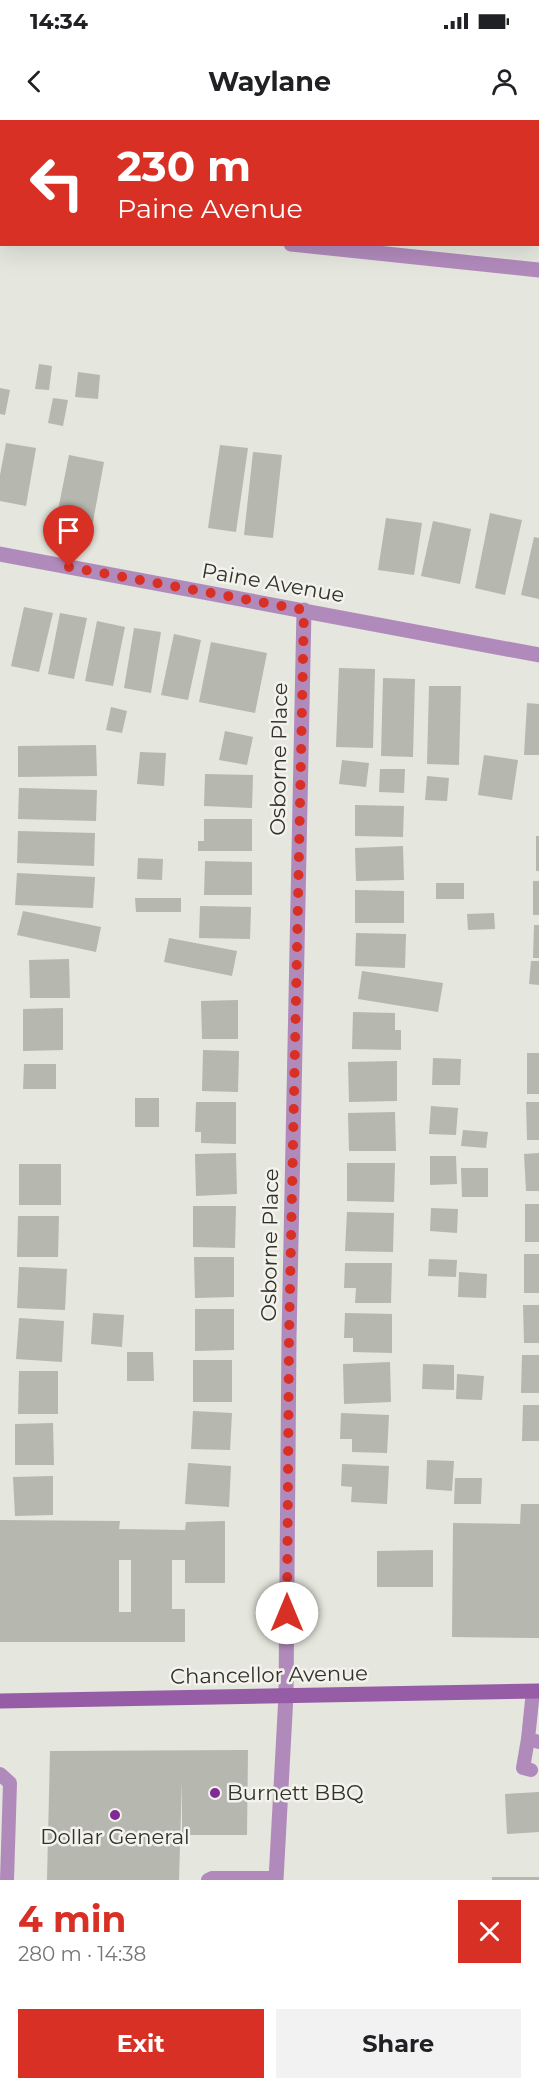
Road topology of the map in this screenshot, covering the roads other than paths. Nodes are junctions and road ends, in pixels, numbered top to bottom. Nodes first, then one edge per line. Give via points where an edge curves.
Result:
1 (310, 246) edge
2 (539, 270) edge
3 (0, 554) edge
4 (304, 610) junction
5 (539, 655) edge
6 (536, 1691) edge
7 (286, 1695) junction
8 (0, 1701) edge
9 (534, 1740) edge
10 (531, 1770) dead end
11 (0, 1774) edge
12 (276, 1879) edge
13 (7, 1880) edge
14 (208, 1880) edge

1 - 2 street
3 - 4 street, Paine Avenue
4 - 5 street, Paine Avenue
4 - 7 street, Osborne Place
6 - 7 main road, Chancellor Avenue
6 - 9 lane
7 - 8 main road, Chancellor Avenue
7 - 12 street, Osborne Place
9 - 10 lane via 523,1768
11 - 13 lane via 10,1783
12 - 14 lane

